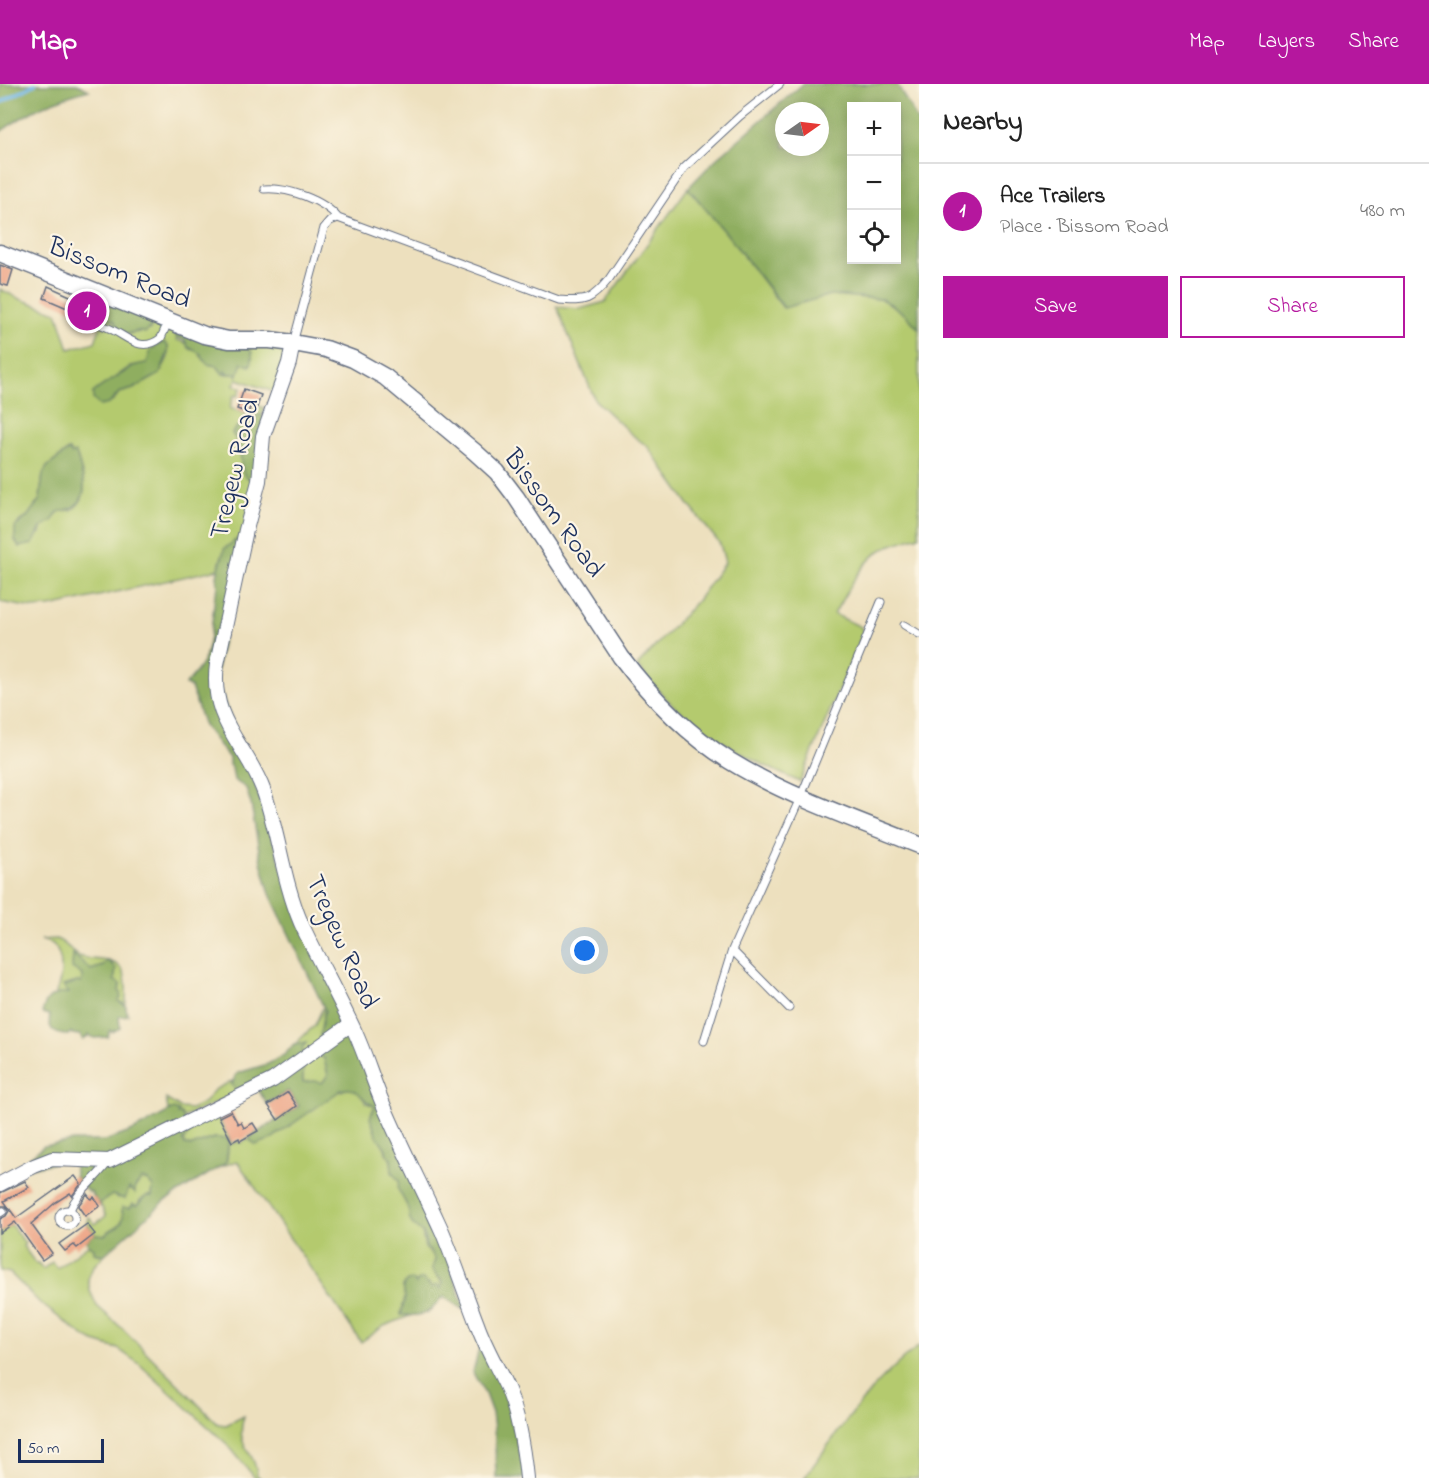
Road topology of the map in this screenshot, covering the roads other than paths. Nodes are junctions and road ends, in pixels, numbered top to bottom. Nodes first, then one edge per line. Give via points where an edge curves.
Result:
1 (780, 84) edge
2 (264, 189) dead end
3 (338, 218) junction
4 (0, 253) edge
5 (168, 322) junction
6 (101, 324) dead end
7 (293, 343) junction
8 (881, 602) dead end
9 (904, 626) dead end
10 (919, 634) edge
11 (801, 796) junction
12 (919, 846) edge
13 (732, 950) junction
14 (789, 1008) dead end
15 (351, 1024) junction
16 (704, 1041) dead end
17 (109, 1161) junction
18 (0, 1184) edge
19 (70, 1210) dead end
20 (526, 1478) edge

1 - 3 lane via 684,168 609,279 596,295 579,302 559,300
2 - 3 lane via 274,188 318,202
3 - 7 lane via 324,228
4 - 5 street, Bissom Road
5 - 6 lane via 162,338 144,346
5 - 7 street, Bissom Road via 229,340
7 - 11 street, Bissom Road via 326,349 370,368 476,452 516,496 621,657 651,694 722,755
7 - 15 street, Tregew Road via 263,436 259,481 220,648 216,692 225,722 262,786 300,920
8 - 11 lane
9 - 10 lane
11 - 12 street, Bissom Road
11 - 13 lane
13 - 14 lane
13 - 16 lane
15 - 17 street via 265,1084
15 - 20 street, Tregew Road via 508,1392 519,1428
17 - 18 street via 52,1159
17 - 19 lane via 78,1195

